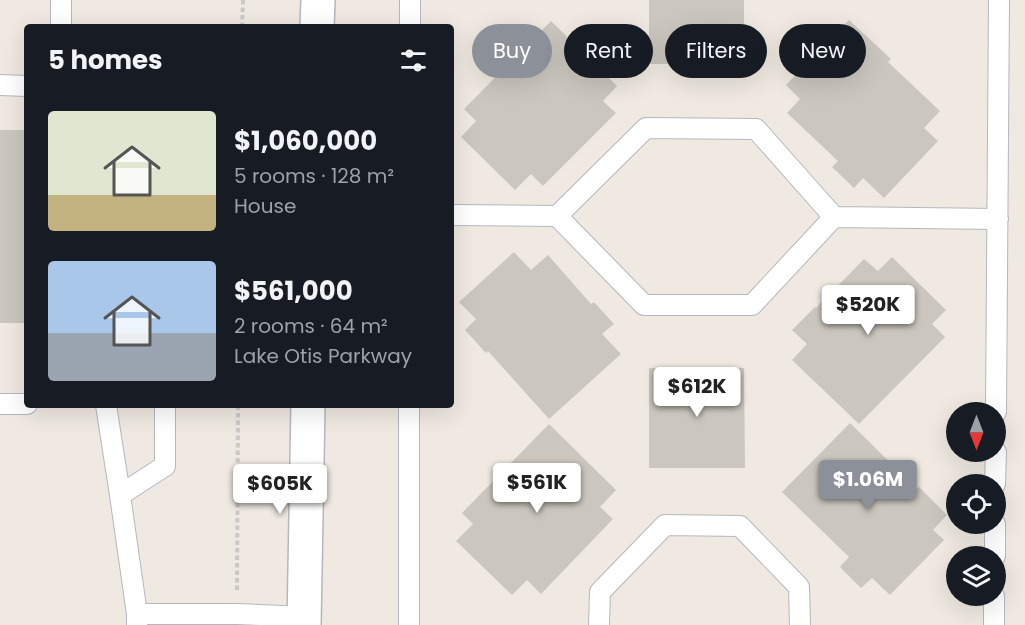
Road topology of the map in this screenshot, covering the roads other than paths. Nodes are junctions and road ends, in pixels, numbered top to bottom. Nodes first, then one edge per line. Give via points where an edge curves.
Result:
1 (61, 0) edge
2 (318, 0) edge
3 (410, 0) edge
4 (999, 0) edge
5 (61, 24) edge
6 (317, 24) edge
7 (410, 24) edge
8 (0, 85) edge
9 (24, 86) edge
10 (454, 215) edge
11 (556, 216) junction
12 (834, 217) junction
13 (998, 219) junction
14 (996, 402) edge
15 (0, 404) edge
16 (24, 404) edge
17 (106, 408) edge
18 (165, 408) edge
19 (308, 408) edge
20 (409, 408) edge
21 (120, 495) junction
22 (994, 606) edge
23 (137, 619) edge
24 (304, 621) edge
25 (409, 625) edge
26 (599, 625) edge
27 (800, 625) edge
28 (994, 625) edge

1 - 5 lane
2 - 6 main road
3 - 7 lane
4 - 13 lane
8 - 9 lane
10 - 11 lane
11 - 12 lane via 644,304 752,304
11 - 12 lane via 646,128 657,128 756,129
12 - 13 lane
13 - 14 lane
15 - 16 lane
17 - 21 lane
18 - 21 lane via 165,466
19 - 24 main road
20 - 25 lane
21 - 23 lane
22 - 28 lane
23 - 24 lane via 237,614
26 - 27 lane via 600,592 665,525 740,526 799,587

